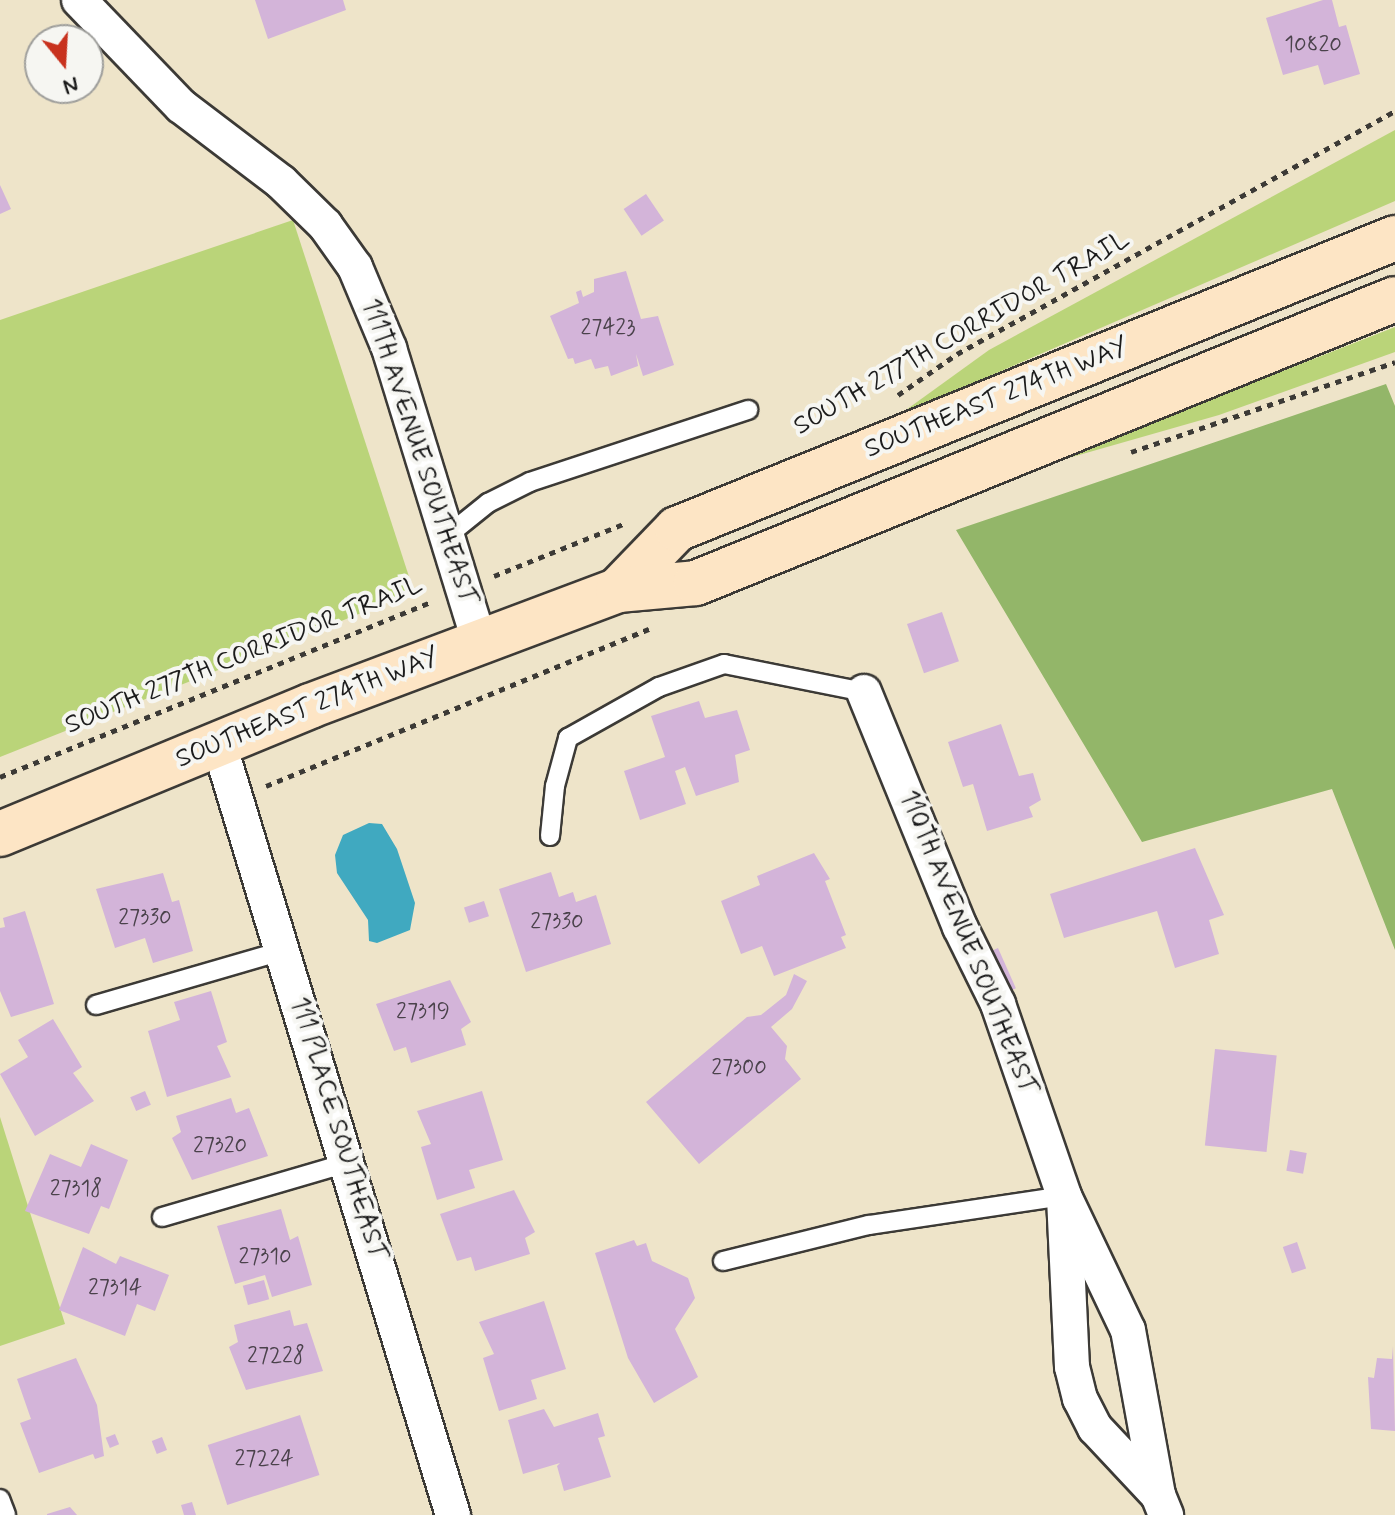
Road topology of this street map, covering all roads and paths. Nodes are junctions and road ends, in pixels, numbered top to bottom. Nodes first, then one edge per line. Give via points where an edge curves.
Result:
1 (79, 0) edge
2 (1395, 111) edge
3 (1395, 238) edge
4 (1395, 299) edge
5 (888, 401) dead end
6 (748, 410) dead end
7 (634, 519) dead end
8 (447, 536) junction
9 (463, 588) junction
10 (618, 590) junction
11 (479, 640) junction
12 (864, 692) joint
13 (219, 744) junction
14 (0, 777) edge
15 (0, 834) edge
16 (550, 836) dead end
17 (282, 951) junction
18 (96, 1005) dead end
19 (347, 1163) junction
20 (1064, 1196) junction
21 (162, 1217) dead end
22 (723, 1261) dead end
23 (0, 1499) edge
24 (1162, 1505) edge
25 (6, 1515) edge
26 (453, 1515) edge

1 - 8 street, 111TH AVENUE SOUTHEAST via 181,106 281,182 325,225 355,267 389,348
2 - 5 path, SOUTH 277TH CORRIDOR TRAIL via 957,354
3 - 10 main road, SOUTHEAST 274TH WAY via 677,529
4 - 10 main road, SOUTHEAST 274TH WAY via 696,583
6 - 8 lane via 530,482 488,503
7 - 9 path, SOUTH 277TH CORRIDOR TRAIL
8 - 9 street, 111TH AVENUE SOUTHEAST
9 - 11 street, 111TH AVENUE SOUTHEAST
9 - 14 path, SOUTH 277TH CORRIDOR TRAIL
10 - 11 main road, SOUTHEAST 274TH WAY
11 - 13 main road, SOUTHEAST 274TH WAY
12 - 16 lane via 724,664 659,687 568,738 555,786
12 - 20 street, 110TH AVENUE SOUTHEAST via 960,927 998,1004
13 - 15 main road, SOUTHEAST 274TH WAY
13 - 17 street, 111 PLACE SOUTHEAST
17 - 18 lane
17 - 19 street, 111 PLACE SOUTHEAST
19 - 21 lane
19 - 26 street, 111 PLACE SOUTHEAST
20 - 22 lane via 869,1225
20 - 24 street, 110TH AVENUE SOUTHEAST via 1128,1330
20 - 24 street, 110TH AVENUE SOUTHEAST via 1072,1367 1080,1399 1095,1428
23 - 25 lane

